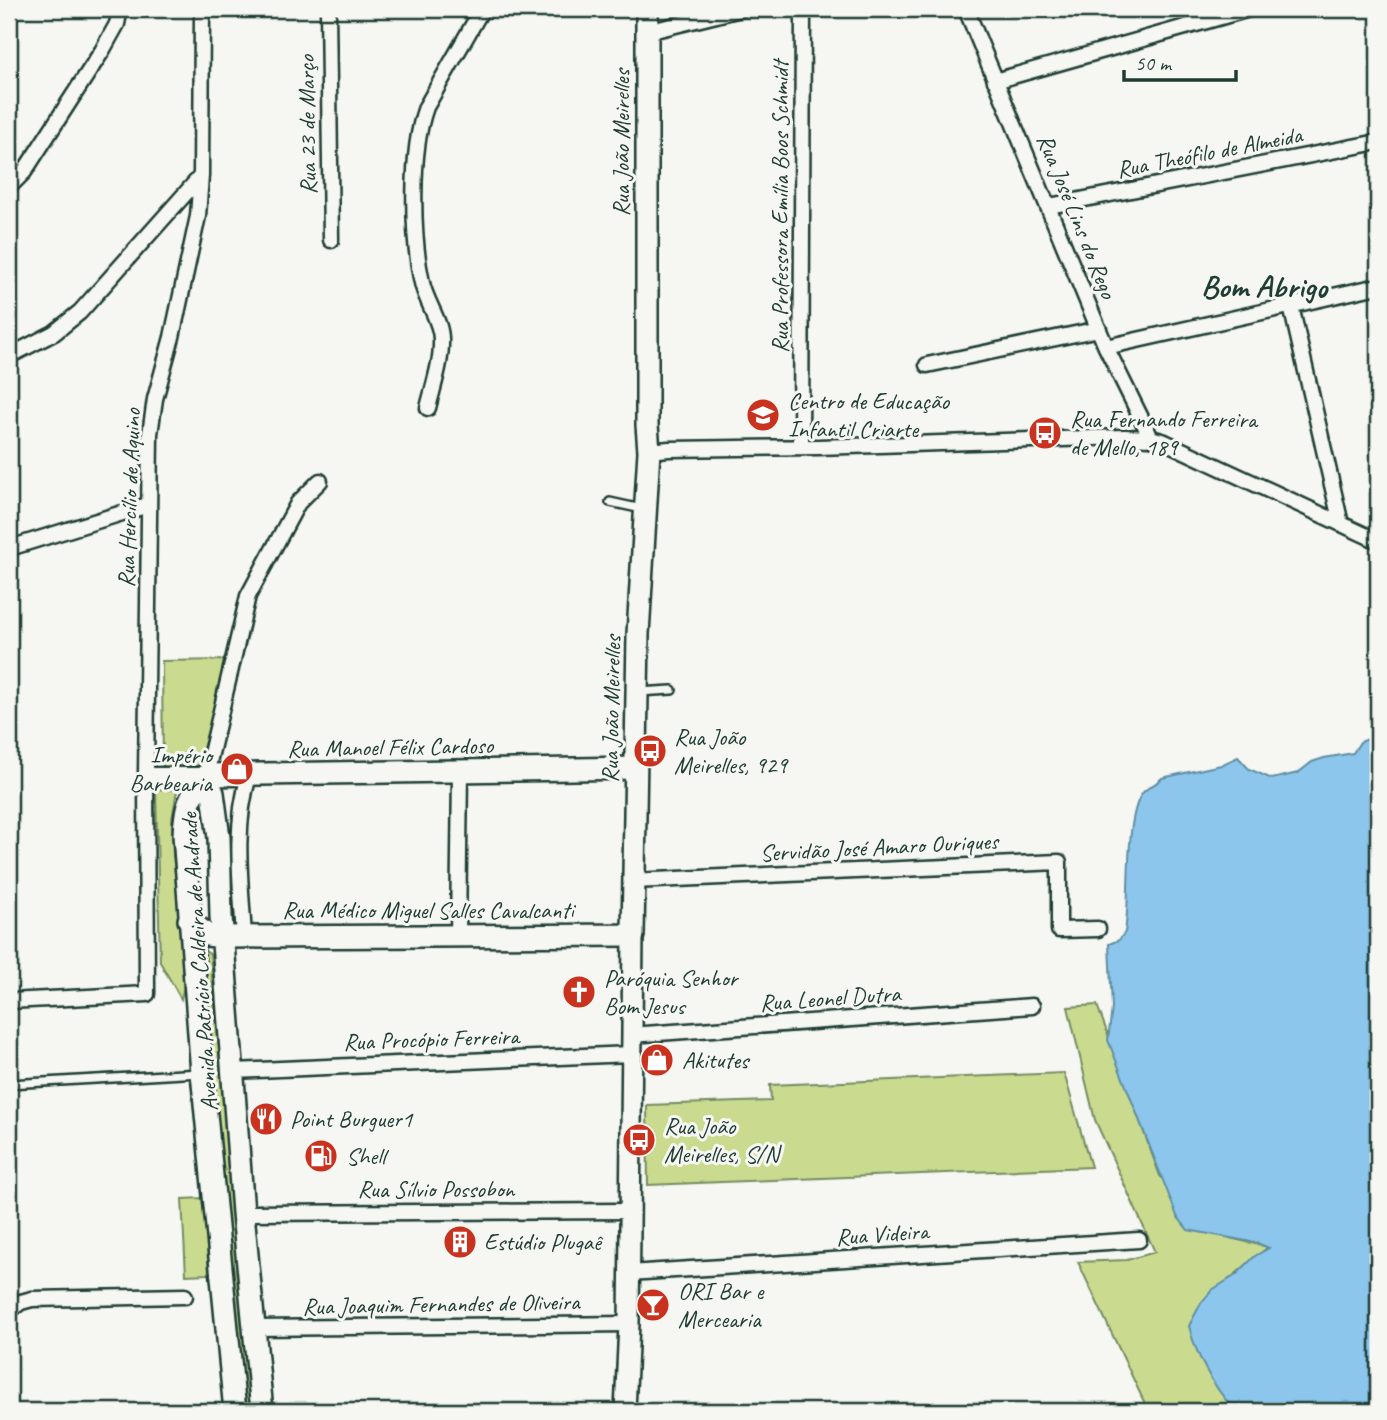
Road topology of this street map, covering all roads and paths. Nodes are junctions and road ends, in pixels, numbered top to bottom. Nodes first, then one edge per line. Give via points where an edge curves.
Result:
1 (120, 9) edge
2 (202, 9) edge
3 (328, 9) edge
4 (482, 9) edge
5 (647, 9) edge
6 (741, 9) edge
7 (803, 9) edge
8 (966, 9) edge
9 (1249, 9) edge
10 (647, 32) junction
11 (995, 81) junction
12 (1378, 142) edge
13 (201, 176) junction
14 (9, 187) edge
15 (1049, 206) junction
16 (331, 240) dead end
17 (1378, 286) edge
18 (1291, 306) junction
19 (1099, 329) junction
20 (1106, 347) junction
21 (9, 356) edge
22 (927, 365) dead end
23 (428, 408) dead end
24 (1151, 438) junction
25 (801, 447) junction
26 (649, 451) junction
27 (320, 481) dead end
28 (610, 502) dead end
29 (148, 505) junction
30 (646, 510) junction
31 (1342, 524) junction
32 (1378, 541) edge
33 (9, 550) edge
34 (672, 690) dead end
35 (637, 692) junction
36 (635, 768) junction
37 (460, 772) junction
38 (146, 775) junction
39 (206, 775) junction
40 (249, 776) junction
41 (633, 881) junction
42 (189, 920) junction
43 (1098, 929) dead end
44 (633, 935) junction
45 (458, 936) junction
46 (234, 937) junction
47 (9, 1001) edge
48 (1032, 1006) dead end
49 (631, 1044) junction
50 (233, 1070) junction
51 (202, 1073) junction
52 (9, 1084) edge
53 (629, 1211) junction
54 (243, 1213) junction
55 (1139, 1241) dead end
56 (629, 1273) junction
57 (185, 1296) dead end
58 (9, 1311) edge
59 (629, 1324) junction
60 (254, 1328) junction
61 (234, 1411) edge
62 (262, 1411) edge
63 (625, 1411) edge

1 - 14 street via 103,51 24,172
2 - 13 street, Rua Hercílio de Aquino
3 - 16 street, Rua 23 de Março
4 - 23 street via 426,107 418,135 419,266 441,337
5 - 10 main road, Rua João Meirelles
6 - 10 street
7 - 25 street, Rua Professora Emília Boos Schmidt
8 - 11 street, Rua José Lins do Rego
9 - 11 street
10 - 26 main road, Rua João Meirelles
11 - 15 street, Rua José Lins do Rego
12 - 15 street, Rua Theófilo de Almeida
13 - 21 street via 80,312 54,333
13 - 29 street, Rua Hercílio de Aquino via 198,216 155,398
15 - 19 street, Rua José Lins do Rego
17 - 18 street
18 - 20 street
18 - 31 street
19 - 20 street, Rua José Lins do Rego
19 - 22 street
20 - 24 street, Rua José Lins do Rego
24 - 25 street
24 - 31 street
25 - 26 street
26 - 30 main road, Rua João Meirelles
27 - 39 street via 298,503 248,596
28 - 30 lane
29 - 33 street
29 - 38 street, Rua Hercílio de Aquino
30 - 35 main road, Rua João Meirelles via 631,634
31 - 32 street
34 - 35 lane
35 - 36 main road, Rua João Meirelles
36 - 37 main road, Rua Manoel Félix Cardoso
36 - 41 main road, Rua João Meirelles
37 - 40 main road, Rua Manoel Félix Cardoso
37 - 45 street
38 - 39 street, Rua Manoel Félix Cardoso
38 - 47 street, Rua Hercílio de Aquino via 147,994
39 - 40 main road, Rua Manoel Félix Cardoso
39 - 42 main road, Avenida Patrício Caldeira de Andrade via 185,815
39 - 46 main road, Avenida Patrício Caldeira de Andrade via 213,793
40 - 46 street via 243,793
41 - 43 street, Servidão José Amaro Ouriques via 1059,862 1059,930
41 - 44 main road, Rua João Meirelles
42 - 46 main road via 207,935
42 - 51 main road, Avenida Patrício Caldeira de Andrade
44 - 45 main road, Rua Médico Miguel Salles Cavalcanti
44 - 49 main road, Rua João Meirelles
45 - 46 main road, Rua Médico Miguel Salles Cavalcanti
46 - 50 main road, Avenida Patrício Caldeira de Andrade
48 - 49 street, Rua Leonel Dutra
49 - 50 street, Rua Procópio Ferreira
49 - 53 main road, Rua João Meirelles
50 - 54 main road, Avenida Patrício Caldeira de Andrade
51 - 52 lane
51 - 61 main road, Avenida Patrício Caldeira de Andrade
53 - 54 street, Rua Sílvio Possobon
53 - 56 main road, Rua João Meirelles
54 - 60 main road, Avenida Patrício Caldeira de Andrade
55 - 56 street, Rua Videira
56 - 59 main road, Rua João Meirelles
57 - 58 street via 32,1299
59 - 60 street, Rua Joaquim Fernandes de Oliveira
59 - 63 main road, Rua João Meirelles
60 - 62 main road, Avenida Patrício Caldeira de Andrade

